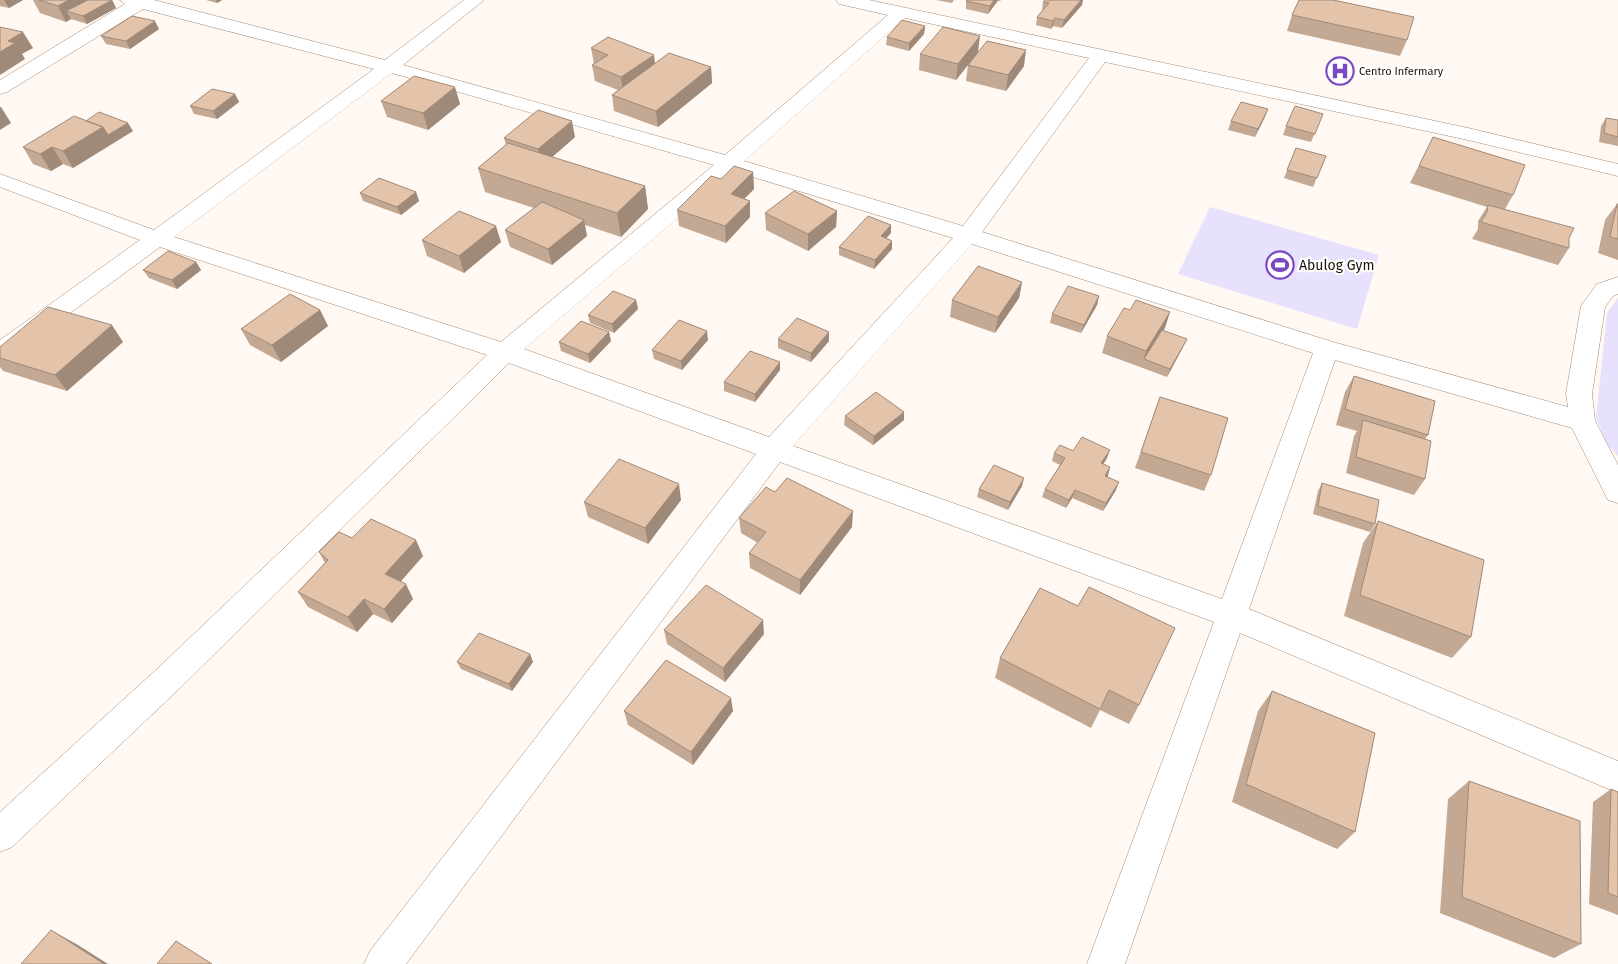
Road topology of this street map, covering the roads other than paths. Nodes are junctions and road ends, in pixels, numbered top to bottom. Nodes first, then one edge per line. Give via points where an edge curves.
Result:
1 (476, 0) edge
2 (845, 0) edge
3 (138, 1) edge
4 (902, 12) junction
5 (1101, 54) junction
6 (390, 67) junction
7 (0, 88) edge
8 (729, 163) junction
9 (1618, 170) edge
10 (0, 180) edge
11 (968, 235) junction
12 (158, 239) junction
13 (1618, 285) edge
14 (1327, 349) junction
15 (0, 352) edge
16 (505, 352) junction
17 (1582, 421) junction
18 (774, 450) junction
19 (1618, 492) edge
20 (1232, 616) junction
21 (1618, 777) edge
22 (0, 835) edge
23 (383, 964) edge
24 (1106, 964) edge

1 - 6 street
2 - 4 street
3 - 6 street
3 - 7 street
4 - 5 street
4 - 8 street
5 - 9 street
5 - 11 street
6 - 8 street
6 - 12 street
8 - 11 street
8 - 16 street
10 - 12 street
11 - 14 street
11 - 18 street
12 - 15 street
12 - 16 street
13 - 17 street via 1605,290 1593,306 1579,394
14 - 17 street
14 - 20 street
16 - 18 street
16 - 22 street via 168,679
17 - 19 street
18 - 20 street
18 - 23 street
20 - 21 street
20 - 24 street

